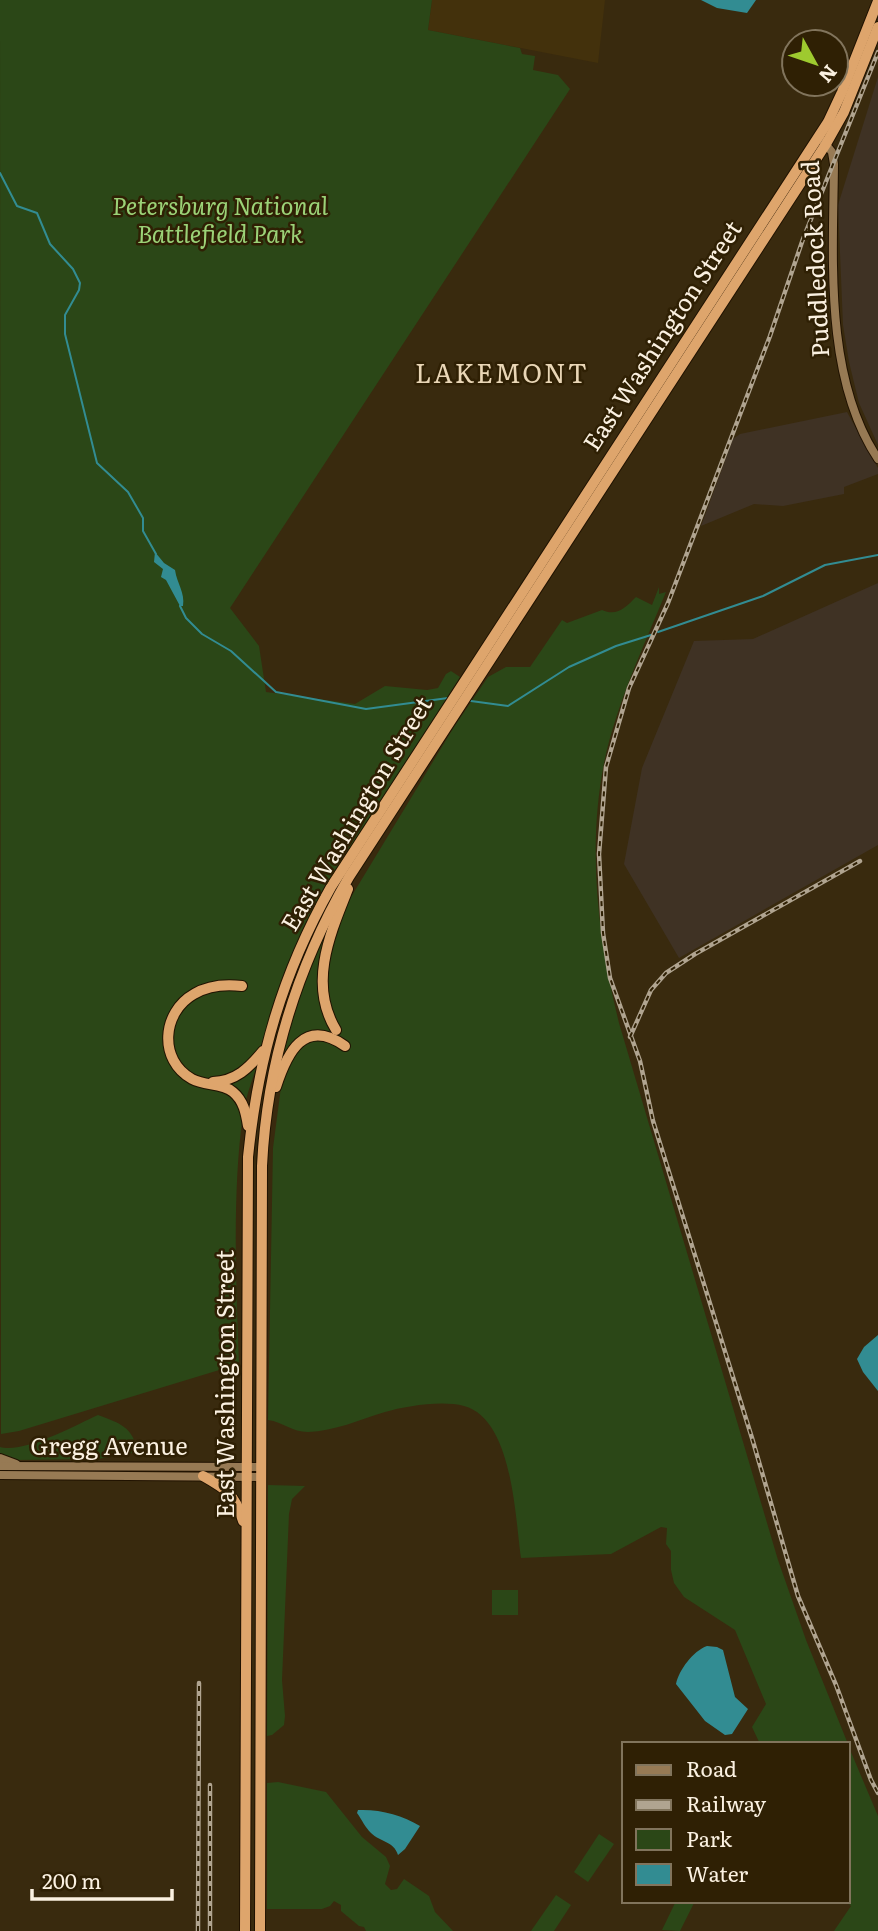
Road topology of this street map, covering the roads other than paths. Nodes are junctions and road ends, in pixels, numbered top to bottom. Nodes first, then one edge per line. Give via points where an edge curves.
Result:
1 (878, 1) edge
2 (878, 27) edge
3 (822, 140) junction
4 (878, 459) edge
5 (363, 854) junction
6 (336, 1030) dead end
7 (345, 1045) dead end
8 (265, 1049) junction
9 (265, 1127) junction
10 (250, 1139) junction
11 (0, 1458) edge
12 (0, 1466) edge
13 (26, 1466) junction
14 (183, 1471) junction
15 (248, 1472) junction
16 (261, 1472) junction
17 (3, 1476) edge
18 (202, 1476) junction
19 (247, 1535) junction
20 (245, 1931) edge
21 (260, 1931) edge

1 - 3 highway, East Washington Street
2 - 3 highway, East Washington Street via 844,111
3 - 4 street, Puddledock Road via 832,152 834,164 839,353 851,404
3 - 5 highway, East Washington Street
3 - 8 highway, East Washington Street via 331,887 292,965
5 - 6 highway via 335,920 324,963 324,1001
5 - 9 highway, East Washington Street via 324,921 299,981 279,1043
7 - 9 highway via 318,1036 294,1046 281,1071
8 - 10 highway, East Washington Street
8 - 10 highway via 242,1074 228,1080 216,1082 191,1075 175,1056 172,1032 176,1017 194,997 241,988 216,986 191,995 173,1014 168,1040 172,1056 186,1075 227,1088 238,1097
9 - 16 highway, East Washington Street
10 - 15 highway, East Washington Street
11 - 13 street
12 - 13 street, Gregg Avenue
13 - 14 street, Gregg Avenue
14 - 15 street, Gregg Avenue
14 - 17 street, Gregg Avenue
14 - 18 street, Gregg Avenue
15 - 16 street, Gregg Avenue
15 - 18 street, Gregg Avenue
15 - 19 highway, East Washington Street
16 - 21 highway, East Washington Street
18 - 19 highway via 232,1496
19 - 20 highway, East Washington Street

